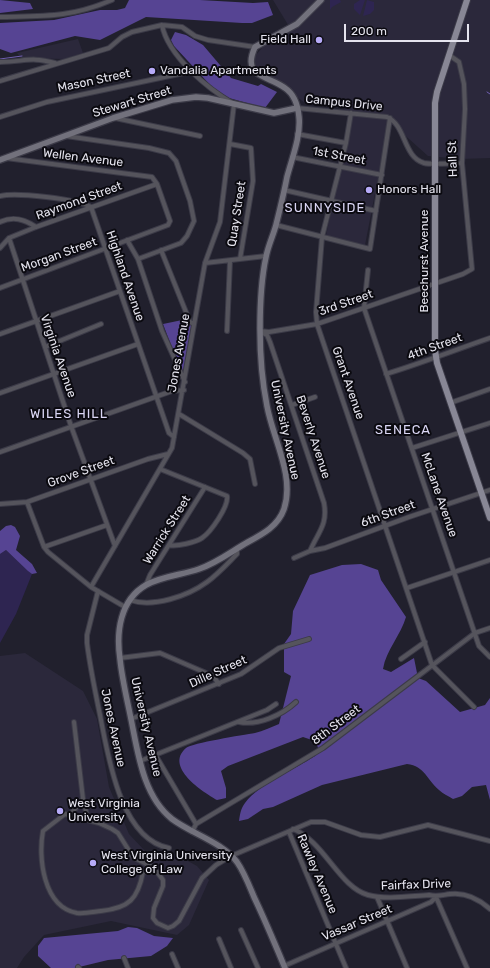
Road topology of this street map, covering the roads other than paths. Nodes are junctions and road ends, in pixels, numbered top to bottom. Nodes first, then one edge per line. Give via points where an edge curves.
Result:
1 (112, 0) edge
2 (321, 0) edge
3 (467, 0) edge
4 (0, 17) edge
5 (162, 25) junction
6 (255, 47) junction
7 (449, 55) junction
8 (0, 62) edge
9 (55, 64) junction
10 (193, 71) junction
11 (0, 81) edge
12 (234, 104) junction
13 (298, 108) junction
14 (351, 113) junction
15 (0, 117) edge
16 (113, 118) junction
17 (390, 118) junction
18 (297, 134) junction
19 (64, 135) junction
20 (200, 136) dead end
21 (346, 143) junction
22 (230, 144) junction
23 (292, 157) junction
24 (2, 159) edge
25 (436, 162) junction
26 (462, 163) junction
27 (339, 167) junction
28 (382, 175) junction
29 (157, 184) junction
30 (284, 190) junction
31 (0, 196) edge
32 (331, 201) junction
33 (91, 207) junction
34 (376, 211) junction
35 (0, 222) edge
36 (276, 225) junction
37 (36, 227) junction
38 (322, 237) junction
39 (9, 238) junction
40 (127, 240) junction
41 (0, 248) edge
42 (105, 249) junction
43 (161, 250) junction
44 (266, 256) junction
45 (138, 259) junction
46 (240, 259) junction
47 (230, 261) junction
48 (205, 263) junction
49 (472, 269) joint
50 (368, 270) dead end
51 (21, 279) junction
52 (436, 283) junction
53 (0, 288) edge
54 (120, 291) junction
55 (364, 308) junction
56 (35, 320) junction
57 (101, 324) dead end
58 (194, 324) junction
59 (317, 324) junction
60 (227, 331) dead end
61 (260, 331) junction
62 (0, 334) edge
63 (490, 338) edge
64 (138, 344) junction
65 (45, 347) junction
66 (436, 357) junction
67 (55, 374) junction
68 (386, 374) junction
69 (185, 382) junction
70 (490, 389) edge
71 (184, 390) junction
72 (0, 393) edge
73 (156, 397) junction
74 (315, 397) dead end
75 (450, 403) junction
76 (292, 405) junction
77 (179, 414) junction
78 (490, 423) edge
79 (71, 426) junction
80 (460, 432) junction
81 (174, 437) junction
82 (412, 448) junction
83 (0, 452) edge
84 (168, 454) junction
85 (160, 469) junction
86 (90, 480) junction
87 (255, 484) dead end
88 (205, 487) junction
89 (490, 490) edge
90 (482, 493) junction
91 (27, 502) junction
92 (0, 504) edge
93 (433, 509) junction
94 (490, 518) edge
95 (106, 525) junction
96 (385, 526) junction
97 (169, 545) junction
98 (115, 546) junction
99 (44, 547) junction
100 (237, 549) junction
101 (310, 551) junction
102 (294, 558) dead end
103 (490, 560) edge
104 (454, 572) junction
105 (146, 585) junction
106 (91, 587) junction
107 (407, 588) junction
108 (98, 591) junction
109 (130, 600) junction
110 (125, 607) junction
111 (490, 628) edge
112 (475, 633) junction
113 (309, 639) dead end
114 (425, 642) junction
115 (490, 657) edge
116 (120, 658) junction
117 (401, 659) dead end
118 (432, 665) junction
119 (219, 684) junction
120 (296, 702) dead end
121 (276, 704) dead end
122 (474, 707) dead end
123 (131, 719) junction
124 (74, 722) dead end
125 (239, 722) junction
126 (156, 756) junction
127 (140, 761) junction
128 (83, 799) junction
129 (70, 815) junction
130 (88, 820) junction
131 (196, 824) junction
132 (291, 830) junction
133 (192, 832) junction
134 (490, 841) edge
135 (169, 848) dead end
136 (231, 856) junction
137 (156, 871) junction
138 (377, 897) junction
139 (436, 897) junction
140 (490, 909) edge
141 (386, 921) junction
142 (241, 930) dead end
143 (219, 939) dead end
144 (336, 943) junction
145 (172, 954) dead end
146 (124, 958) dead end
147 (285, 967) edge
148 (128, 968) edge
149 (178, 968) edge
150 (231, 968) edge
151 (258, 968) edge
152 (346, 968) edge
153 (407, 968) edge
154 (467, 968) edge

1 - 4 street via 90,10 69,14
2 - 6 street via 297,24
3 - 7 main road, Beechurst Avenue
5 - 6 street via 182,28 208,40
5 - 9 street via 132,32 109,48
5 - 10 street via 164,36 175,53
6 - 13 street, University Avenue via 251,61 253,69 263,78 288,89
7 - 25 main road, Beechurst Avenue via 437,92
7 - 26 street, Hall St via 459,62 464,84
8 - 9 street via 30,58
9 - 11 street
10 - 12 street via 205,85
10 - 15 street, Mason Street via 47,102
12 - 13 street, Stewart Street via 274,113
12 - 16 street, Stewart Street via 208,98 183,98
12 - 22 street, Jones Avenue
13 - 14 street, Campus Drive
13 - 18 street, University Avenue
14 - 17 street, Campus Drive
14 - 21 street, Grant Avenue
16 - 19 street, Stewart Street
16 - 20 street
17 - 25 street, Campus Drive via 417,159 428,163
17 - 28 street
18 - 21 street
18 - 23 street, University Avenue
19 - 24 street, Stewart Street
19 - 43 street via 150,148 169,154 176,160 194,220 181,243
21 - 27 street, Grant Avenue
22 - 46 street, Quay Street via 251,148 253,181
22 - 48 street, Jones Avenue via 220,222
23 - 27 street, 1st Street
23 - 30 street, University Avenue
24 - 29 street, Wellen Avenue via 148,176
25 - 26 street, Campus Drive
25 - 52 main road, Beechurst Avenue
26 - 49 street, Hall St
27 - 28 street, 1st Street
27 - 32 street, Grant Avenue
28 - 34 street
29 - 33 street, Raymond Street
29 - 40 street, Morgan Street via 170,223
30 - 32 street
30 - 36 street, University Avenue
31 - 33 street via 13,194 84,203
32 - 34 street
32 - 38 street, Grant Avenue
33 - 37 street, Raymond Street
33 - 42 street, Highland Avenue
34 - 38 street via 370,249
35 - 37 street via 14,218
36 - 38 street
36 - 44 street, University Avenue
37 - 39 street, Raymond Street
38 - 59 street, Grant Avenue
39 - 41 street
39 - 51 street, Virginia Avenue
40 - 42 street, Morgan Street
40 - 45 street
42 - 51 street, Morgan Street
42 - 54 street, Highland Avenue
43 - 45 street
43 - 58 street via 190,322
44 - 46 street
44 - 61 street, University Avenue
45 - 69 street via 162,331
46 - 47 street
47 - 48 street
47 - 60 street, Quay Street
48 - 58 street, Jones Avenue
49 - 52 street, 3rd Street via 470,272
50 - 55 street, McLane Avenue
51 - 53 street, Morgan Street
51 - 56 street, Virginia Avenue
52 - 55 street, 3rd Street
52 - 66 main road, Beechurst Avenue
54 - 56 street
54 - 64 street, Highland Avenue
55 - 59 street, 3rd Street
55 - 68 street, McLane Avenue
56 - 62 street
56 - 65 street, Virginia Avenue
57 - 65 street
58 - 69 street, Jones Avenue
59 - 61 street, 3rd Street via 269,332
59 - 96 street, Grant Avenue
61 - 76 street, Beverly Avenue via 267,335
61 - 100 street, University Avenue via 261,373 285,474 287,496 280,518 272,527
63 - 66 street, 4th Street
64 - 67 street
64 - 73 street, Highland Avenue
65 - 67 street, Virginia Avenue
66 - 68 street, 4th Street
66 - 75 main road, Beechurst Avenue
67 - 72 street
67 - 79 street, Virginia Avenue
68 - 82 street, McLane Avenue
69 - 71 street, Jones Avenue
70 - 75 street
71 - 73 street
71 - 77 street, Jones Avenue
73 - 79 street
73 - 81 street, Highland Avenue via 169,433
74 - 76 street
75 - 80 main road, Beechurst Avenue
76 - 101 street, Beverly Avenue via 326,514 321,531
77 - 81 street, Jones Avenue
77 - 87 street via 250,459
78 - 80 street
79 - 83 street
79 - 86 street, Virginia Avenue
80 - 82 street
80 - 90 main road, Beechurst Avenue
81 - 84 street, Jones Avenue
82 - 93 street, McLane Avenue
84 - 85 street, Jones Avenue
84 - 86 street, Grove Street
85 - 88 street
85 - 98 street, Jones Avenue
86 - 91 street, Grove Street
86 - 95 street, Virginia Avenue
88 - 97 street, Warrick Street
88 - 97 street via 227,496 217,522 205,536 195,541
89 - 90 street, 6th Street
90 - 93 street, 6th Street
90 - 94 main road, Beechurst Avenue
91 - 92 street, Grove Street
91 - 99 street
93 - 96 street, 6th Street
93 - 104 street, McLane Avenue
95 - 98 street, Virginia Avenue
95 - 99 street
96 - 101 street, 6th Street via 326,548
96 - 107 street, Grant Avenue
97 - 105 street, Warrick Street
98 - 106 street, Jones Avenue
99 - 106 street
100 - 105 street, University Avenue via 205,567
100 - 109 street via 237,554 196,589 150,604
101 - 102 street, 6th Street
103 - 104 street
104 - 107 street
104 - 112 street, McLane Avenue
105 - 109 street, University Avenue
106 - 108 street
107 - 114 street, Grant Avenue
108 - 110 street
108 - 135 street, Jones Avenue via 87,643 110,765 120,797 135,824 158,844
109 - 110 street, University Avenue
110 - 116 street, University Avenue via 120,624
111 - 112 street, 8th Street
112 - 115 street, McLane Avenue via 479,646
112 - 118 street, 8th Street
113 - 119 street, Dille Street via 279,648 247,672
114 - 117 street
114 - 118 street, Grant Avenue
116 - 119 street via 160,653 214,676
116 - 123 street, University Avenue
118 - 122 street, Grant Avenue
118 - 131 street, 8th Street via 323,748
119 - 123 street, Dille Street
120 - 125 street via 271,718
121 - 125 street
123 - 127 street, University Avenue
124 - 128 street
125 - 126 street
126 - 127 street
126 - 131 street
127 - 133 street, University Avenue via 157,803 165,813
128 - 129 street
128 - 130 street
129 - 130 street
129 - 137 street via 65,814 43,830 40,846 50,894 65,907 77,913 119,908 136,895 143,872
130 - 137 street via 118,833 133,857
131 - 133 street
132 - 134 street via 318,822 380,838 428,825
132 - 136 street
132 - 138 street, Fairfax Drive via 306,836 358,891
132 - 144 street, Rawley Avenue
133 - 136 street, University Avenue
136 - 137 street via 205,874 179,921 168,928 153,918 154,908 163,886 163,880
136 - 147 street, University Avenue via 236,860 260,908
138 - 139 street, Fairfax Drive
138 - 141 street
139 - 140 street, Fairfax Drive via 460,894 473,897
139 - 141 street, Vassar Street via 431,902
139 - 154 street
141 - 144 street, Vassar Street
141 - 153 street
142 - 151 street
143 - 150 street
144 - 147 street, Vassar Street
144 - 152 street, Rawley Avenue
145 - 149 street
146 - 148 street

